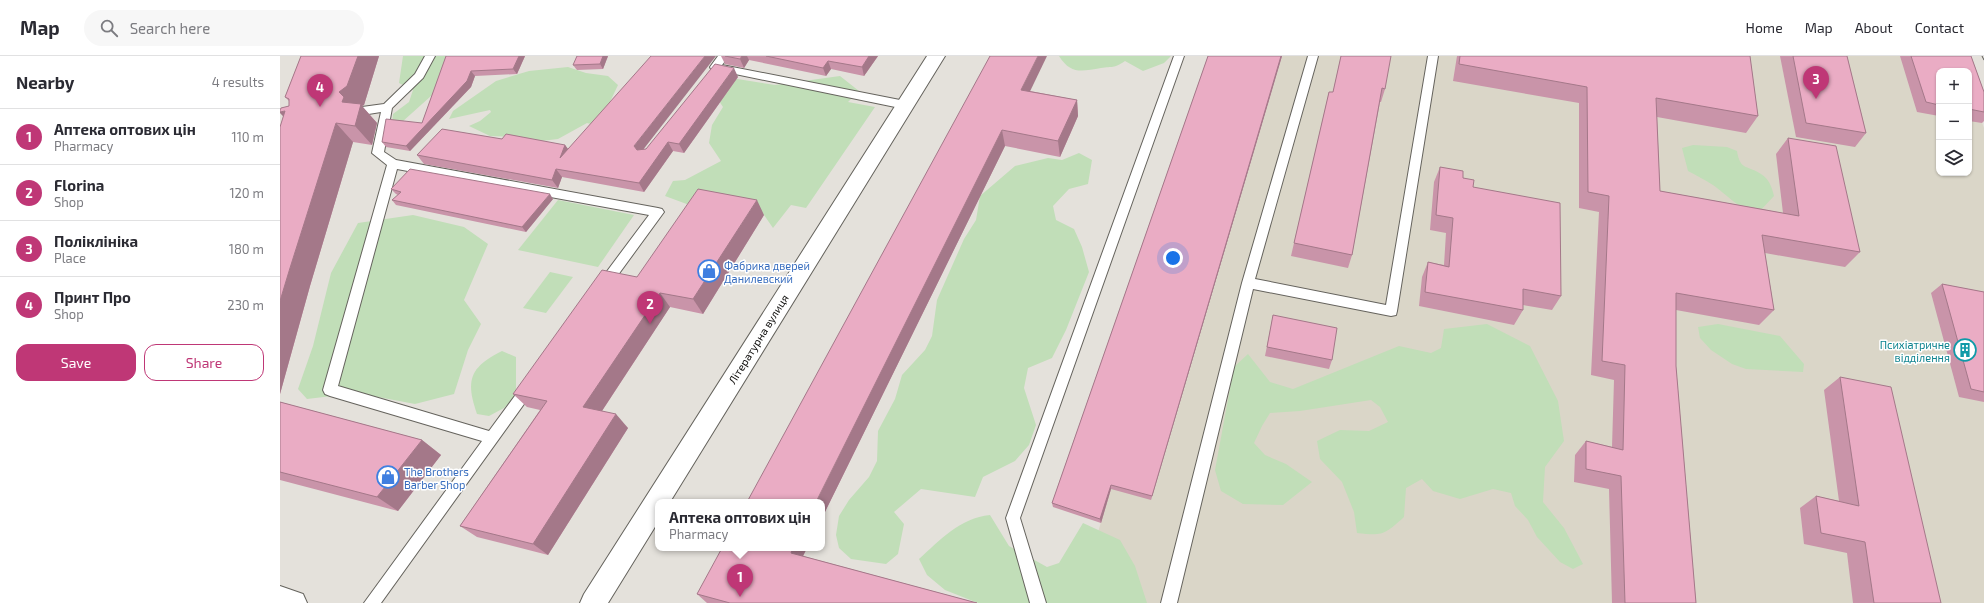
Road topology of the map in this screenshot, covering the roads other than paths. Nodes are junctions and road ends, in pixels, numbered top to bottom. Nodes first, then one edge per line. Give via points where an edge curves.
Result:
1 (430, 56) edge
2 (724, 56) edge
3 (936, 56) edge
4 (1179, 56) edge
5 (1313, 56) edge
6 (1433, 56) edge
7 (905, 105) junction
8 (387, 107) junction
9 (362, 111) dead end
10 (393, 164) junction
11 (1248, 283) junction
12 (598, 294) edge
13 (538, 375) edge
14 (492, 438) junction
15 (658, 499) edge
16 (655, 504) edge
17 (280, 599) edge
18 (294, 603) edge
19 (372, 603) edge
20 (593, 603) edge
21 (1038, 603) edge
22 (1169, 603) edge

1 - 8 lane via 419,76
2 - 7 lane via 713,70
3 - 7 street, Літературна вулиця
4 - 21 lane via 1013,518
5 - 11 lane
6 - 11 lane via 1391,311
7 - 15 street, Літературна вулиця
8 - 9 lane
8 - 10 lane via 378,153
10 - 12 lane via 658,212
10 - 14 lane via 330,390
11 - 22 lane
13 - 14 lane
14 - 19 lane
16 - 20 street, Літературна вулиця
17 - 18 street

